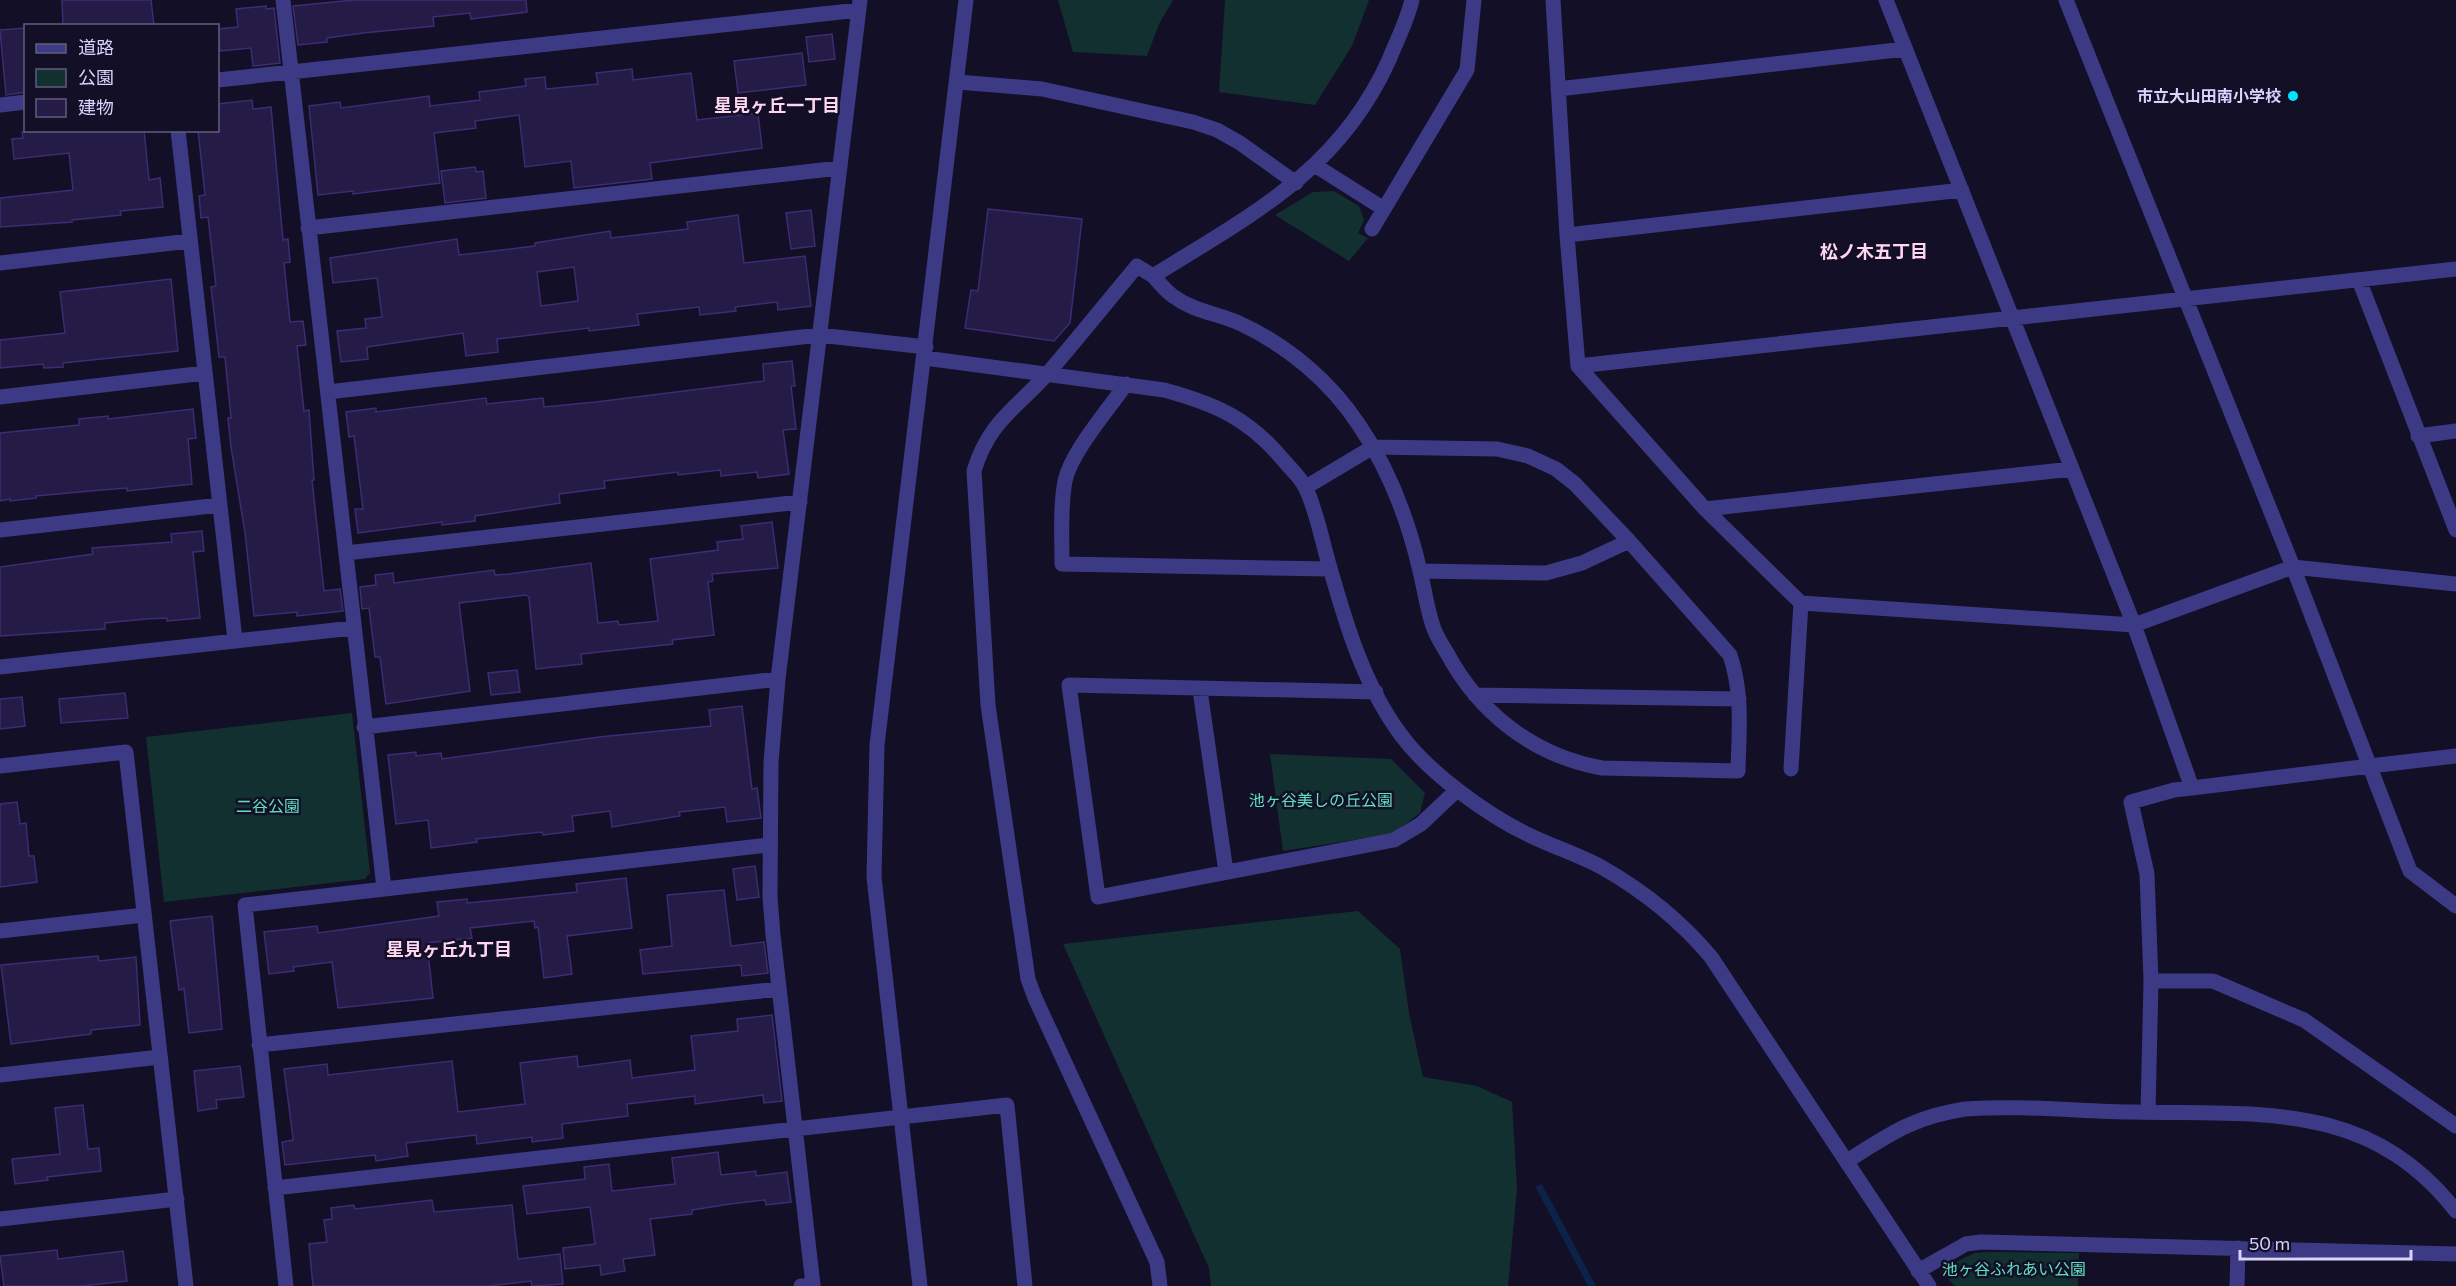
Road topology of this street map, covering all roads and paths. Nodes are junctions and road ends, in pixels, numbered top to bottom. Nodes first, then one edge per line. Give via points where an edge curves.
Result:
1 (283, 0) edge
2 (966, 0) edge
3 (1412, 0) edge
4 (1474, 0) edge
5 (1553, 0) edge
6 (1886, 0) edge
7 (2066, 0) edge
8 (860, 5) edge
9 (1905, 49) junction
10 (292, 72) junction
11 (219, 80) edge
12 (958, 82) junction
13 (1558, 88) junction
14 (24, 102) edge
15 (0, 105) edge
16 (178, 132) edge
17 (1316, 166) junction
18 (840, 168) junction
19 (1296, 183) junction
20 (1962, 190) junction
21 (1384, 209) junction
22 (308, 228) junction
23 (1372, 229) dead end
24 (1567, 235) junction
25 (190, 241) junction
26 (0, 263) edge
27 (2456, 269) edge
28 (1153, 276) junction
29 (2359, 280) junction
30 (2186, 300) junction
31 (2012, 318) junction
32 (819, 335) junction
33 (926, 352) junction
34 (1578, 366) junction
35 (205, 373) junction
36 (1046, 375) junction
37 (1126, 384) junction
38 (328, 392) junction
39 (0, 397) edge
40 (2456, 431) edge
41 (2418, 436) junction
42 (1373, 447) junction
43 (2072, 469) junction
44 (1306, 487) junction
45 (800, 502) junction
46 (220, 505) junction
47 (1705, 509) junction
48 (0, 530) edge
49 (2456, 530) edge
50 (1629, 541) junction
51 (346, 553) junction
52 (2293, 567) junction
53 (1330, 569) junction
54 (1420, 571) junction
55 (2456, 585) edge
56 (1801, 603) junction
57 (2134, 625) junction
58 (353, 628) junction
59 (236, 640) junction
60 (0, 667) edge
61 (778, 679) junction
62 (1200, 690) junction
63 (1376, 692) junction
64 (1475, 695) junction
65 (1739, 699) junction
66 (364, 727) junction
67 (2456, 756) edge
68 (0, 766) edge
69 (2370, 766) junction
70 (1791, 769) dead end
71 (2192, 788) junction
72 (1457, 790) junction
73 (769, 844) junction
74 (1226, 872) junction
75 (384, 888) junction
76 (2456, 906) edge
77 (144, 915) junction
78 (0, 931) edge
79 (2151, 981) junction
80 (779, 988) junction
81 (259, 1045) junction
82 (160, 1057) junction
83 (0, 1075) edge
84 (2148, 1112) junction
85 (900, 1118) junction
86 (2456, 1126) edge
87 (795, 1130) junction
88 (1847, 1161) junction
89 (275, 1188) junction
90 (177, 1199) junction
91 (2456, 1211) edge
92 (0, 1219) edge
93 (2238, 1248) junction
94 (2456, 1254) edge
95 (1918, 1272) junction
96 (186, 1286) edge
97 (286, 1286) edge
98 (801, 1286) edge
99 (920, 1286) edge
100 (1025, 1286) edge
101 (1160, 1286) edge
102 (1929, 1286) edge
103 (2237, 1286) edge

1 - 10 street
2 - 12 street
3 - 17 street via 1382,76 1355,119
4 - 21 street via 1467,70
5 - 13 street
6 - 9 street
7 - 30 street
8 - 10 street
8 - 18 street
9 - 13 street
9 - 20 street
10 - 11 street
10 - 22 street
12 - 19 street via 1042,88 1193,122 1240,143
12 - 33 street
13 - 24 street
14 - 15 street
16 - 25 street
17 - 19 street
17 - 21 street
18 - 22 street
18 - 32 street
19 - 28 street
20 - 24 street
20 - 31 street
21 - 23 street
22 - 38 street
24 - 34 street
25 - 26 street
25 - 35 street
27 - 29 street
28 - 36 street via 1137,266
28 - 42 street via 1175,298 1238,323 1295,356 1338,397
29 - 30 street
29 - 41 street
30 - 31 street
30 - 52 street
31 - 34 street
31 - 43 street
32 - 33 street
32 - 38 street
32 - 45 street
33 - 36 street
33 - 85 street via 877,745 875,798 874,877
34 - 47 street
35 - 39 street
35 - 46 street
36 - 37 street
36 - 101 street via 990,432 974,471 988,705 1028,979 1157,1262
37 - 44 street via 1194,398 1248,425 1268,441
37 - 53 street via 1065,479 1062,564
38 - 51 street
40 - 41 street
41 - 49 street
42 - 44 street
42 - 50 street via 1497,449 1528,456 1556,469 1575,484
42 - 54 street via 1398,498
43 - 47 street
43 - 57 street
44 - 53 street
45 - 51 street
45 - 61 street
46 - 48 street
46 - 59 street
47 - 56 street
50 - 54 street via 1565,570 1546,573
50 - 65 street via 1730,654 1738,678
51 - 58 street
52 - 55 street
52 - 57 street
52 - 69 street
53 - 63 street via 1352,642
54 - 64 street via 1434,631 1461,679
56 - 57 street
56 - 70 street
57 - 71 street
58 - 59 street
58 - 66 street
59 - 60 street
61 - 66 street
61 - 73 street
62 - 63 street
62 - 74 street
62 - 74 street via 1069,686 1098,897
63 - 72 street via 1401,736
64 - 65 street
64 - 65 street via 1499,721 1533,744 1582,764 1602,768 1738,771
66 - 75 street
67 - 69 street
68 - 77 street via 126,752
69 - 71 street
69 - 76 street via 2410,871
71 - 79 street via 2131,802 2147,874
72 - 74 street via 1421,824 1394,840
72 - 88 street via 1502,821 1601,866 1662,907 1692,934
73 - 75 street
73 - 80 street via 772,935
75 - 81 street via 245,905
77 - 78 street
77 - 82 street
79 - 84 street
79 - 86 street via 2213,981 2304,1020
80 - 81 street
80 - 87 street
81 - 89 street
82 - 83 street
82 - 90 street
84 - 88 street via 1980,1108 1943,1112 1900,1128
84 - 91 street via 2272,1115 2333,1126 2397,1156 2421,1173
85 - 87 street
85 - 99 street
85 - 100 street via 1007,1105
87 - 89 street
87 - 98 street via 813,1285
88 - 95 street
89 - 97 street
90 - 92 street
90 - 96 street
93 - 94 street
93 - 95 street via 1981,1242 1966,1244
93 - 103 street
95 - 102 street

